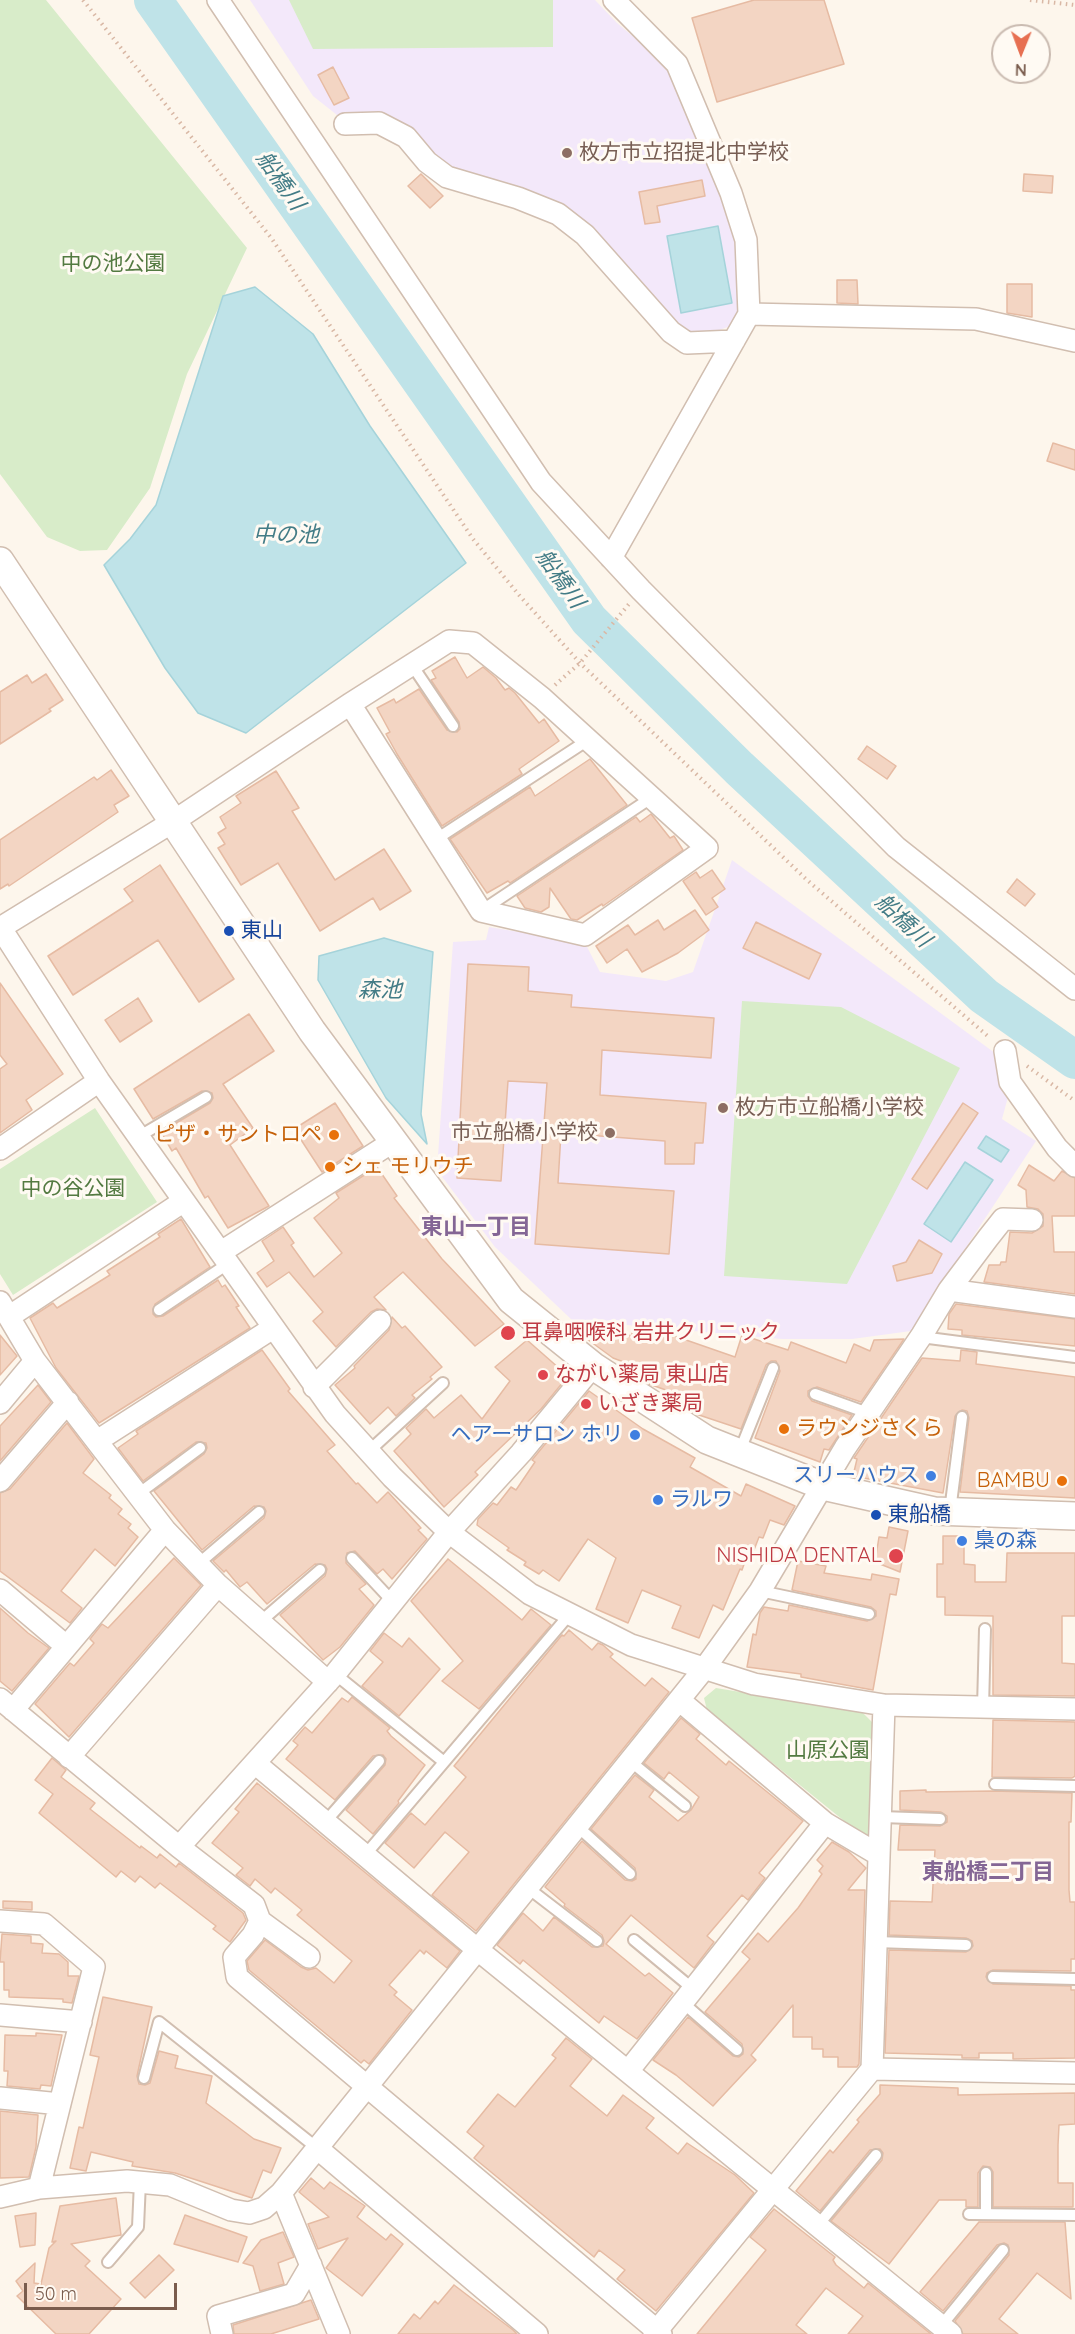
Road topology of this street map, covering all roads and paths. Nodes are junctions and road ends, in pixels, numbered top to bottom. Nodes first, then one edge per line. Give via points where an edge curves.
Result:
1 (83, 0) edge
2 (218, 0) edge
3 (614, 0) edge
4 (1030, 0) edge
5 (1075, 5) edge
6 (345, 124) dead end
7 (749, 314) junction
8 (734, 341) junction
9 (1075, 341) edge
10 (611, 558) junction
11 (0, 561) edge
12 (641, 590) junction
13 (580, 663) junction
14 (411, 665) junction
15 (542, 698) junction
16 (350, 704) junction
17 (453, 726) dead end
18 (588, 740) junction
19 (651, 798) junction
20 (174, 821) junction
21 (435, 840) junction
22 (481, 911) junction
23 (0, 927) edge
24 (1075, 989) edge
25 (1005, 1051) junction
26 (99, 1081) junction
27 (206, 1097) dead end
28 (1075, 1101) edge
29 (138, 1137) junction
30 (394, 1141) junction
31 (0, 1149) edge
32 (1075, 1166) edge
33 (184, 1202) junction
34 (1032, 1220) dead end
35 (225, 1258) junction
36 (949, 1290) junction
37 (1075, 1308) edge
38 (5, 1309) edge
39 (159, 1310) dead end
40 (380, 1322) dead end
41 (273, 1328) junction
42 (921, 1337) junction
43 (1075, 1357) edge
44 (35, 1361) junction
45 (593, 1366) junction
46 (772, 1368) dead end
47 (442, 1383) dead end
48 (314, 1387) junction
49 (815, 1394) dead end
50 (68, 1402) junction
51 (0, 1403) edge
52 (868, 1413) junction
53 (962, 1417) dead end
54 (97, 1441) junction
55 (200, 1448) dead end
56 (369, 1451) junction
57 (739, 1453) junction
58 (0, 1481) edge
59 (823, 1486) junction
60 (138, 1494) junction
61 (259, 1512) dead end
62 (950, 1512) junction
63 (1075, 1516) edge
64 (165, 1530) junction
65 (449, 1532) junction
66 (352, 1558) dead end
67 (198, 1564) junction
68 (320, 1570) dead end
69 (218, 1585) junction
70 (0, 1590) edge
71 (760, 1591) junction
72 (393, 1602) junction
73 (868, 1614) dead end
74 (568, 1615) junction
75 (260, 1622) junction
76 (985, 1629) dead end
77 (66, 1646) junction
78 (704, 1669) junction
79 (332, 1678) junction
80 (679, 1700) junction
81 (7, 1704) edge
82 (884, 1705) junction
83 (983, 1708) junction
84 (1075, 1709) edge
85 (69, 1757) junction
86 (379, 1761) dead end
87 (630, 1761) junction
88 (444, 1762) junction
89 (256, 1764) junction
90 (994, 1784) dead end
91 (1075, 1786) edge
92 (685, 1806) dead end
93 (881, 1817) junction
94 (940, 1819) dead end
95 (326, 1821) junction
96 (825, 1823) junction
97 (578, 1826) junction
98 (178, 1847) junction
99 (366, 1854) junction
100 (879, 1855) junction
101 (630, 1874) dead end
102 (528, 1888) junction
103 (0, 1921) edge
104 (260, 1921) junction
105 (634, 1940) dead end
106 (597, 1941) dead end
107 (876, 1942) junction
108 (966, 1945) dead end
109 (478, 1950) junction
110 (309, 1957) dead end
111 (993, 1977) dead end
112 (1075, 1979) edge
113 (687, 1996) junction
114 (0, 2014) edge
115 (81, 2022) junction
116 (737, 2050) dead end
117 (872, 2069) junction
118 (629, 2070) junction
119 (1075, 2073) edge
120 (144, 2078) dead end
121 (367, 2089) junction
122 (0, 2098) edge
123 (60, 2104) junction
124 (317, 2148) junction
125 (876, 2155) dead end
126 (986, 2173) dead end
127 (140, 2182) junction
128 (39, 2188) junction
129 (773, 2189) junction
130 (281, 2193) junction
131 (0, 2197) edge
132 (0, 2209) edge
133 (969, 2214) dead end
134 (986, 2214) junction
135 (1075, 2215) edge
136 (818, 2225) junction
137 (1003, 2250) dead end
138 (108, 2262) dead end
139 (310, 2265) junction
140 (946, 2330) edge
141 (527, 2331) edge
142 (657, 2333) edge
143 (222, 2334) edge
144 (339, 2334) edge

1 - 13 path via 272,239 473,539
2 - 10 street via 541,482
3 - 7 street via 677,64 731,193 746,240
4 - 5 path
6 - 8 street via 379,123 406,137 427,162 447,177 558,214 585,235 671,332 687,343
7 - 8 street
7 - 9 street via 976,319
8 - 10 street
10 - 12 street
11 - 20 street
12 - 13 path
12 - 24 street via 896,847
13 - 15 path
13 - 25 path via 807,880
14 - 15 street via 449,641 472,643
14 - 16 street
14 - 17 lane
15 - 18 street
16 - 20 street
16 - 21 street
18 - 19 street
18 - 21 lane
19 - 22 lane
19 - 22 street via 707,848 585,934
20 - 23 street
20 - 30 street via 312,1031
21 - 22 street
23 - 26 street
25 - 28 path
25 - 32 street via 1010,1082 1057,1148
26 - 29 street
26 - 31 street
27 - 29 lane
29 - 33 street
30 - 35 street
30 - 45 street via 511,1300
33 - 35 street
33 - 38 street
34 - 36 street via 1003,1219
35 - 39 lane
35 - 41 street
36 - 37 street
36 - 42 street
38 - 44 street
40 - 48 street
41 - 48 street
41 - 54 street
42 - 43 lane
42 - 52 street
44 - 50 street
44 - 51 street
45 - 57 street via 707,1440
45 - 65 street
46 - 57 lane
47 - 56 lane
48 - 56 street
49 - 52 lane
50 - 54 street
50 - 58 street
52 - 59 street
53 - 62 lane
54 - 60 street
55 - 60 lane
56 - 65 street
57 - 59 street
59 - 62 street
59 - 71 street
60 - 64 street
61 - 67 lane
62 - 63 street
64 - 67 street
64 - 77 street
65 - 72 street
65 - 74 street via 530,1594
66 - 72 lane
67 - 69 street
68 - 75 lane
69 - 75 street
69 - 85 street
70 - 77 street
71 - 73 lane
71 - 78 street
72 - 79 street
74 - 78 street via 631,1646
74 - 88 lane
75 - 79 street
76 - 83 lane
77 - 81 street
78 - 80 street
78 - 82 street via 754,1684
79 - 88 lane
79 - 89 street
80 - 87 street
80 - 96 street
81 - 85 street
82 - 83 street
82 - 93 street
83 - 84 street
85 - 98 street
86 - 95 lane
87 - 92 lane
87 - 97 street
88 - 99 lane
89 - 95 street
89 - 98 street
90 - 91 lane
93 - 94 lane
93 - 100 street
95 - 99 street
96 - 100 street
96 - 113 street
97 - 101 lane
97 - 102 street
98 - 104 street via 254,1905
99 - 109 street
100 - 107 street
102 - 106 lane
102 - 109 street
103 - 115 street via 44,1924 94,1967
104 - 110 street
104 - 121 street via 234,1957 237,1977
105 - 113 lane
107 - 108 lane
107 - 117 street
109 - 118 street
109 - 121 street
111 - 112 lane
113 - 116 lane
113 - 118 street
114 - 115 street
115 - 123 street
117 - 119 street
117 - 129 street
118 - 129 street
120 - 124 lane via 159,2022
121 - 124 street
121 - 142 street
122 - 123 street
123 - 128 street
124 - 130 street
124 - 141 street
125 - 136 lane
126 - 134 lane
127 - 128 street
127 - 130 street via 170,2185 231,2210 249,2213 264,2208
127 - 138 lane via 138,2227
128 - 131 street
129 - 136 street
129 - 142 street
130 - 139 street
131 - 132 street
133 - 134 lane
134 - 135 lane
136 - 140 street
137 - 140 lane
139 - 143 street via 294,2294 218,2316
139 - 144 street

